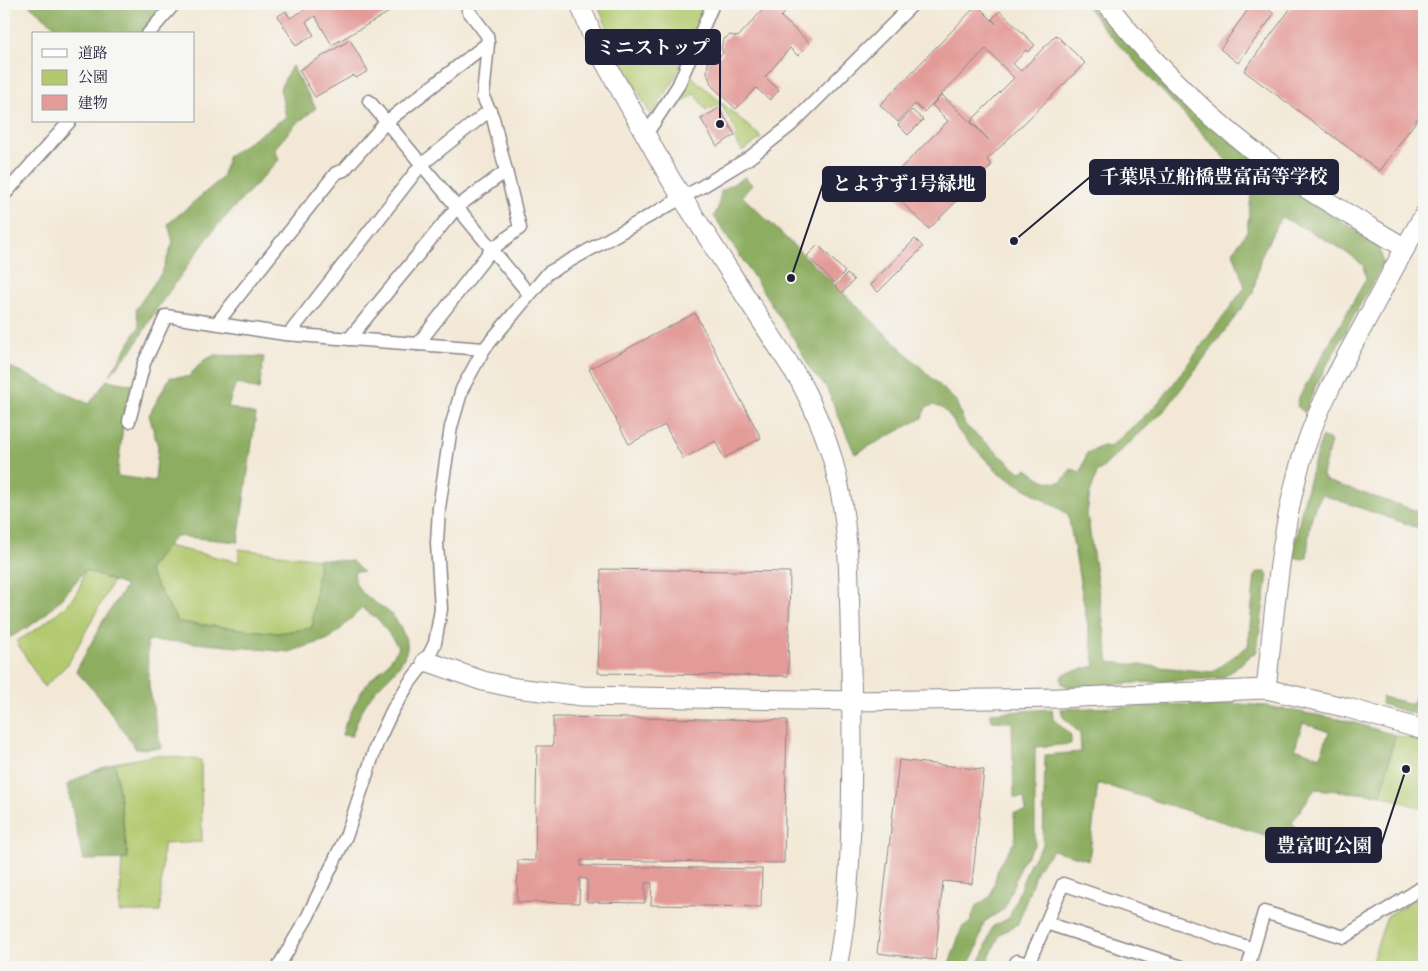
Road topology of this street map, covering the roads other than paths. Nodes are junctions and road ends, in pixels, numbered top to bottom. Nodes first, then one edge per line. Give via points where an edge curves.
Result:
1 (174, 4) edge
2 (580, 4) edge
3 (713, 4) edge
4 (913, 4) edge
5 (1107, 4) edge
6 (468, 10) dead end
7 (150, 32) edge
8 (488, 43) junction
9 (369, 101) dead end
10 (490, 110) junction
11 (69, 122) edge
12 (385, 123) junction
13 (645, 136) junction
14 (421, 165) junction
15 (506, 171) junction
16 (4, 195) edge
17 (682, 197) junction
18 (457, 207) junction
19 (1424, 215) edge
20 (1405, 248) junction
21 (491, 250) junction
22 (528, 294) junction
23 (217, 323) junction
24 (289, 334) junction
25 (349, 338) junction
26 (418, 344) junction
27 (484, 348) junction
28 (129, 421) dead end
29 (426, 661) junction
30 (1266, 689) junction
31 (852, 701) junction
32 (1424, 730) edge
33 (1424, 886) edge
34 (1046, 923) junction
35 (1254, 949) junction
36 (1032, 966) edge
37 (278, 967) edge
38 (837, 967) edge
39 (1014, 967) edge
40 (1182, 967) edge
41 (1248, 967) edge

1 - 7 street
2 - 13 street via 598,48
3 - 13 street via 678,86
4 - 17 street via 791,125 749,158
5 - 20 street via 1182,88 1227,129 1299,184
6 - 8 street via 487,35
8 - 10 street via 483,98
8 - 12 street
9 - 12 street
10 - 14 street
10 - 15 street
11 - 16 street
12 - 14 street
12 - 23 street via 344,170 336,173
13 - 17 street
14 - 18 street
14 - 24 street
15 - 18 street
15 - 21 street via 520,228
17 - 22 street via 548,272
17 - 31 street via 800,381 828,446 847,530
18 - 21 street
18 - 25 street
19 - 20 street
20 - 30 street via 1329,388 1304,452 1286,524
21 - 22 street
21 - 26 street
22 - 27 street
23 - 24 street
23 - 28 street via 166,316 144,363
24 - 25 street
25 - 26 street
26 - 27 street
27 - 29 street via 462,389 451,427 437,543 441,609 435,643
29 - 31 street via 484,681 548,693
29 - 37 street via 393,709 377,743 347,834 307,918
30 - 31 street via 1057,698
30 - 32 street
31 - 38 street via 851,850
33 - 35 street via 1344,937 1264,912
34 - 35 street via 1063,884
34 - 36 street
34 - 40 street
35 - 41 street
36 - 39 street via 1017,961

